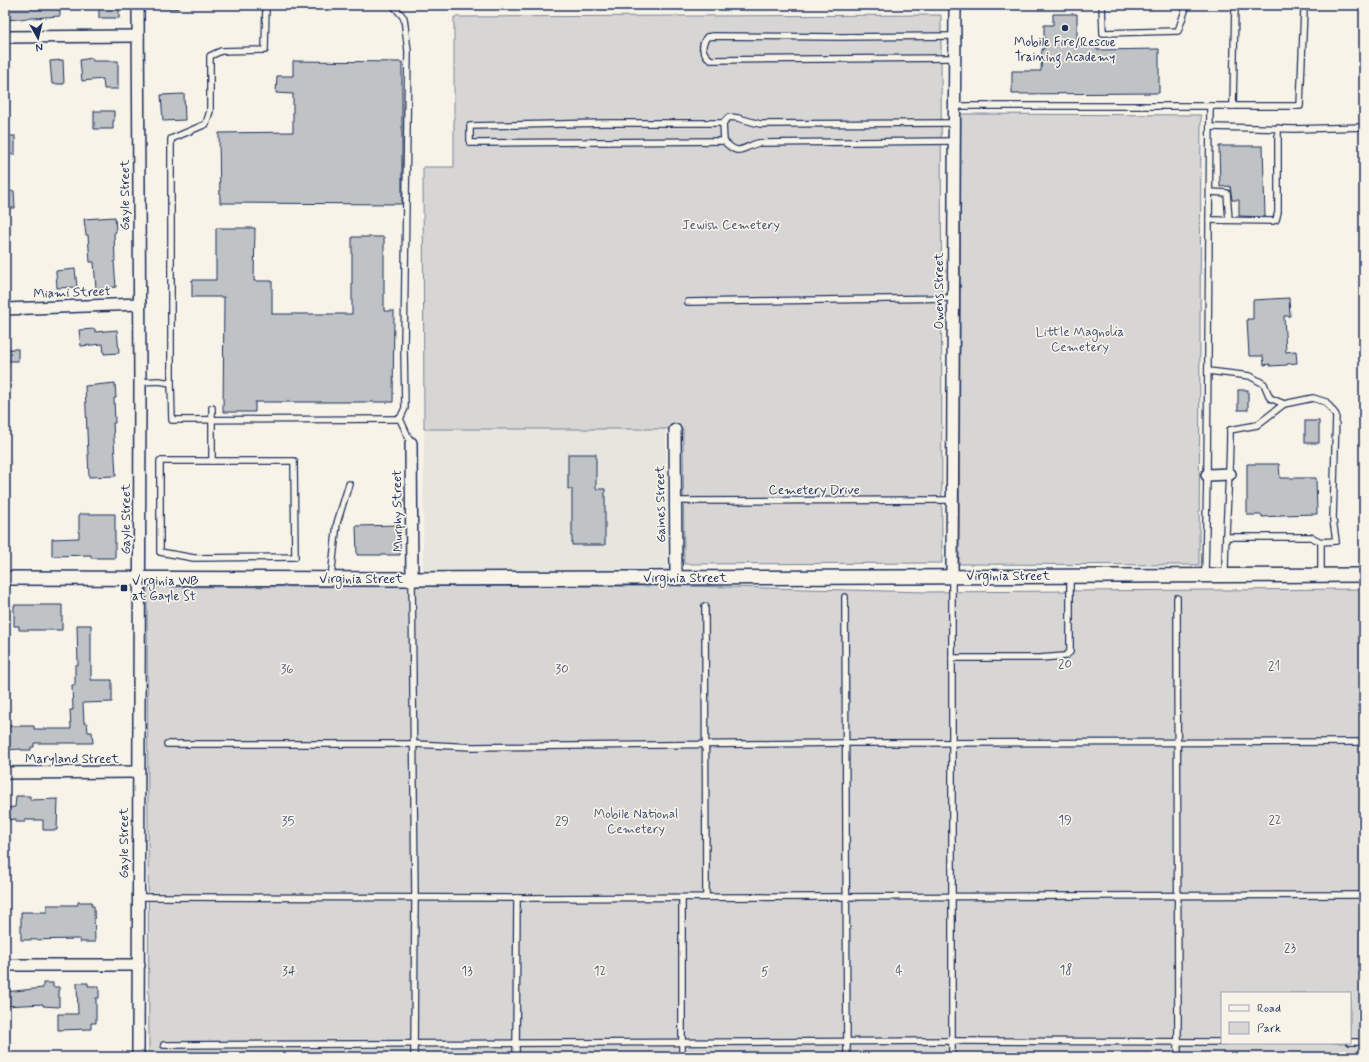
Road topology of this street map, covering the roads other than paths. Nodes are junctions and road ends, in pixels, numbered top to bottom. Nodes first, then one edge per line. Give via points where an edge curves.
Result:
1 (138, 5) edge
2 (162, 5) edge
3 (176, 5) edge
4 (266, 5) edge
5 (394, 5) edge
6 (955, 5) edge
7 (1102, 5) edge
8 (1187, 5) edge
9 (1235, 5) edge
10 (1300, 5) edge
11 (138, 36) junction
12 (955, 36) junction
13 (5, 37) edge
14 (954, 58) junction
15 (954, 106) junction
16 (1210, 106) junction
17 (1233, 106) junction
18 (723, 123) junction
19 (954, 123) junction
20 (1210, 127) junction
21 (1364, 127) edge
22 (1278, 128) junction
23 (954, 141) junction
24 (724, 142) junction
25 (1210, 192) junction
26 (1209, 220) junction
27 (1228, 220) junction
28 (953, 298) junction
29 (688, 302) dead end
30 (140, 304) junction
31 (5, 308) edge
32 (1208, 371) junction
33 (140, 382) junction
34 (171, 383) junction
35 (1284, 404) junction
36 (212, 408) dead end
37 (400, 419) junction
38 (212, 420) junction
39 (674, 430) dead end
40 (411, 442) joint
41 (212, 461) junction
42 (1230, 474) junction
43 (1207, 475) junction
44 (349, 484) dead end
45 (953, 500) junction
46 (675, 501) junction
47 (1226, 538) junction
48 (1321, 542) junction
49 (1205, 575) junction
50 (1225, 575) junction
51 (1321, 575) junction
52 (1364, 575) edge
53 (1070, 576) junction
54 (952, 577) junction
55 (5, 578) edge
56 (139, 578) junction
57 (331, 578) junction
58 (676, 578) junction
59 (412, 579) junction
60 (845, 597) dead end
61 (1177, 598) dead end
62 (705, 606) dead end
63 (952, 658) junction
64 (952, 742) junction
65 (1364, 742) edge
66 (846, 743) junction
67 (1177, 743) junction
68 (166, 744) dead end
69 (414, 744) junction
70 (704, 744) junction
71 (138, 772) junction
72 (5, 773) edge
73 (1177, 895) junction
74 (1364, 895) edge
75 (847, 896) junction
76 (952, 896) junction
77 (138, 898) junction
78 (415, 898) junction
79 (517, 898) junction
80 (682, 898) junction
81 (706, 898) junction
82 (5, 965) edge
83 (139, 965) junction
84 (952, 1041) junction
85 (682, 1042) junction
86 (847, 1042) junction
87 (1178, 1042) junction
88 (1221, 1042) edge
89 (1351, 1042) edge
90 (1364, 1042) edge
91 (414, 1044) junction
92 (516, 1044) junction
93 (164, 1045) dead end
94 (138, 1057) edge
95 (414, 1057) edge
96 (516, 1057) edge
97 (682, 1057) edge
98 (847, 1057) edge
99 (952, 1057) edge
100 (1178, 1057) edge

1 - 11 street, Gayle Street
2 - 3 lane
4 - 34 lane via 265,50 221,51 210,56 210,111 206,124 172,138
5 - 37 lane via 404,18 408,51 405,408
6 - 12 street, Owens Street
7 - 8 lane via 1103,33 1178,31
9 - 17 lane
10 - 17 lane via 1304,10 1300,106
11 - 13 street
11 - 30 street, Gayle Street
12 - 14 street, Owens Street
12 - 14 lane via 713,36 707,37 702,46 706,56 711,60
14 - 15 street, Owens Street
15 - 16 lane
15 - 19 street, Owens Street
16 - 17 lane
16 - 20 lane
18 - 19 lane via 729,117 760,124
18 - 24 lane
18 - 24 lane via 470,126 470,143
19 - 23 street, Owens Street
20 - 22 lane
20 - 25 lane
21 - 22 lane
22 - 27 lane via 1276,220
23 - 24 lane via 758,143 738,151 731,149
23 - 28 street, Owens Street
25 - 26 lane
25 - 27 lane via 1227,193
26 - 27 lane
26 - 32 lane
28 - 29 lane
28 - 45 street, Owens Street
30 - 31 street, Miami Street
30 - 33 street, Gayle Street
32 - 35 lane via 1250,376 1264,384 1270,398
32 - 43 lane
33 - 34 lane
33 - 56 street, Gayle Street
34 - 38 lane via 172,420
35 - 42 lane via 1257,425 1230,430
35 - 48 lane via 1313,398 1326,402 1336,415 1333,520 1336,542
36 - 38 lane
37 - 38 lane
37 - 40 lane
38 - 41 lane
39 - 46 street, Gaines Street
40 - 59 street, Murphy Street
41 - 41 lane via 160,461 160,552 194,558 295,557 294,460
42 - 43 street
42 - 47 lane
43 - 49 lane
44 - 57 lane via 337,523
45 - 46 lane, Cemetery Drive
45 - 54 street, Owens Street
46 - 58 street, Gaines Street
47 - 48 lane via 1311,537
47 - 50 lane
48 - 51 lane
49 - 50 street, Virginia Street
49 - 53 street, Virginia Street
50 - 51 street, Virginia Street
51 - 52 street, Virginia Street
53 - 54 street, Virginia Street
53 - 63 lane via 1070,652 1066,656
54 - 58 street, Virginia Street
54 - 63 lane
55 - 56 street, Virginia Street
56 - 57 street, Virginia Street
56 - 71 street, Gayle Street
57 - 59 street, Virginia Street
58 - 59 street, Virginia Street
59 - 69 lane
60 - 66 lane
61 - 67 lane
62 - 70 lane
63 - 64 lane
64 - 66 lane
64 - 67 lane
64 - 76 lane
65 - 67 lane
66 - 70 lane
66 - 75 lane
67 - 73 lane
68 - 69 lane
69 - 70 lane via 473,747
69 - 78 lane
70 - 81 lane
71 - 72 street, Maryland Street
71 - 77 street, Gayle Street
73 - 74 lane
73 - 76 lane
73 - 87 lane
75 - 76 lane
75 - 81 lane
75 - 86 lane
76 - 84 lane
77 - 78 lane
77 - 83 street, Gayle Street
78 - 79 lane
78 - 91 lane
79 - 80 lane
79 - 92 lane
80 - 81 lane
80 - 85 lane
82 - 83 street
83 - 94 street, Gayle Street
84 - 86 lane
84 - 87 lane
84 - 99 lane
85 - 86 lane
85 - 92 lane
85 - 97 lane
86 - 98 lane
87 - 88 lane
87 - 100 lane
89 - 90 lane
91 - 92 lane
91 - 93 lane
91 - 95 lane
92 - 96 lane

